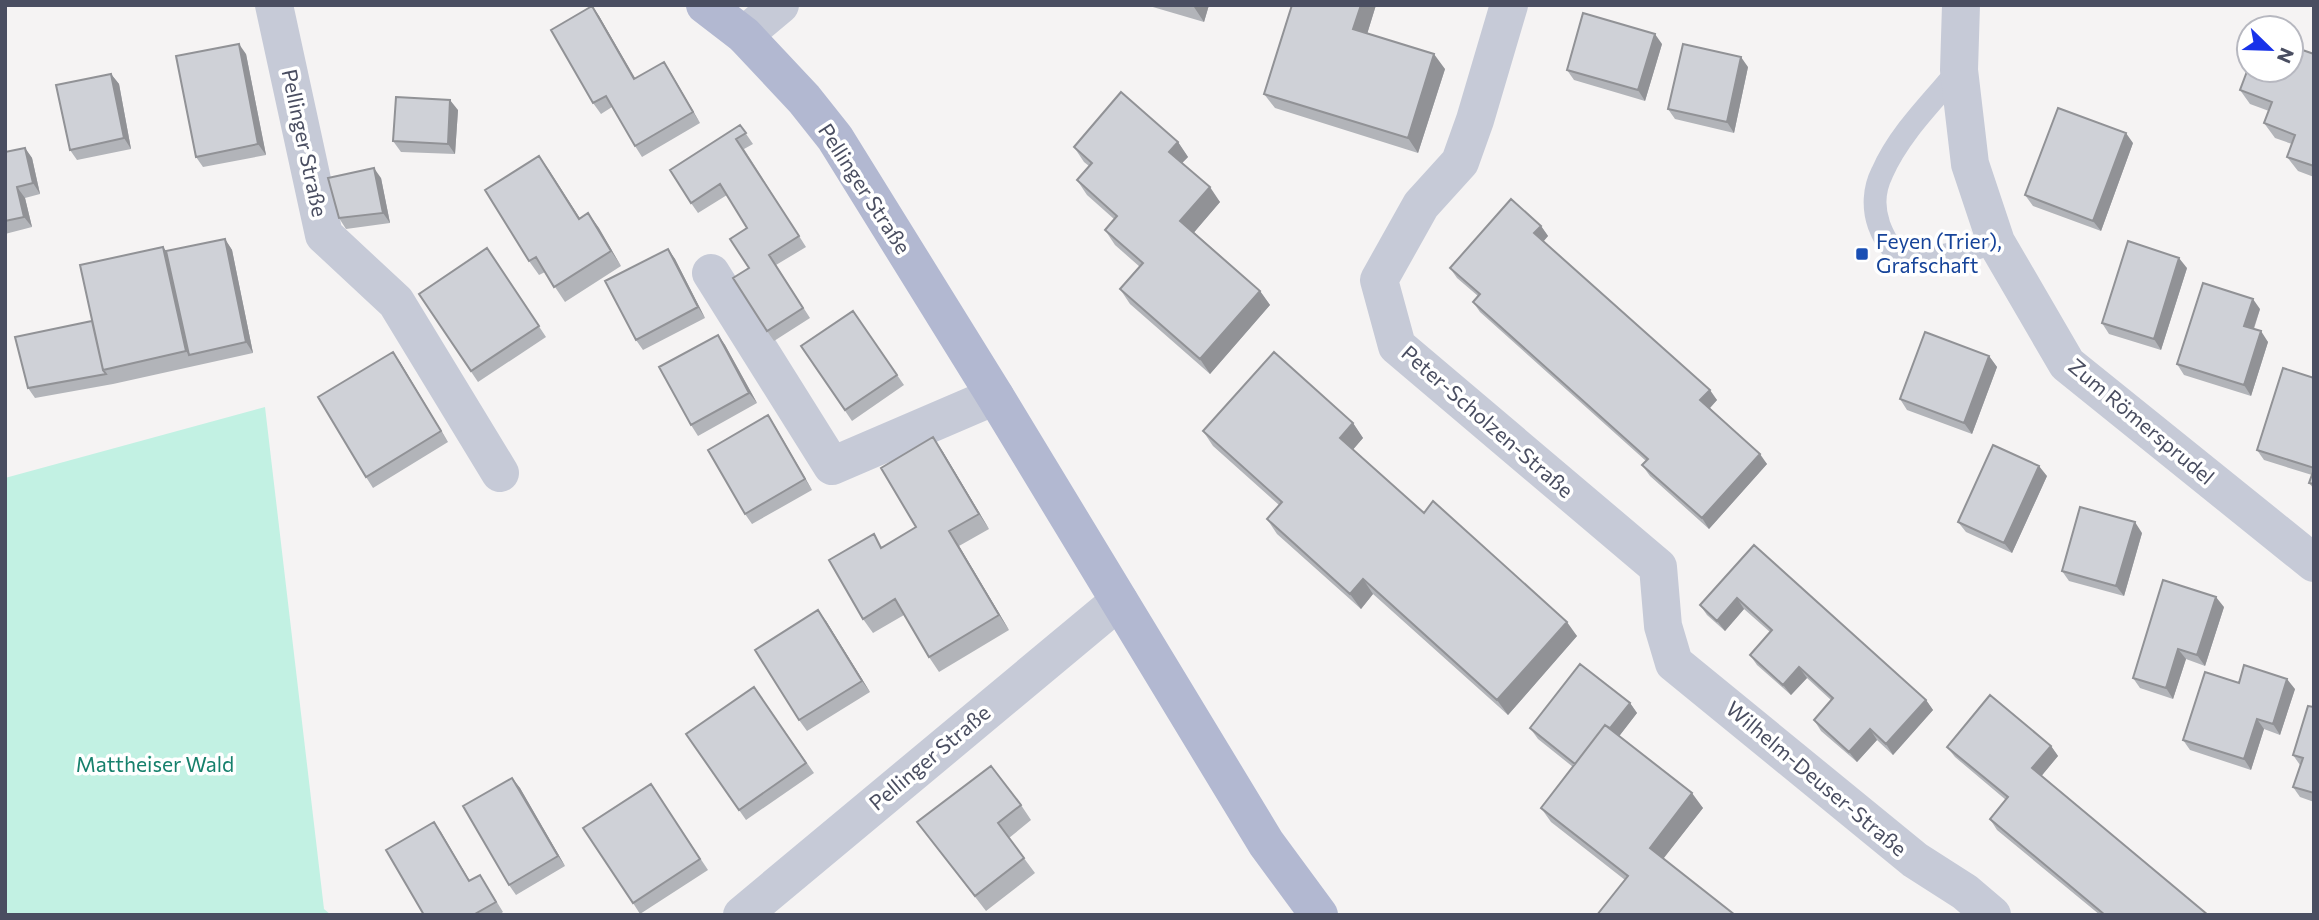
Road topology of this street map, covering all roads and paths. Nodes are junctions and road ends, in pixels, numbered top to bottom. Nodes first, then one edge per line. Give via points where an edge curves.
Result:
1 (274, 5) edge
2 (705, 5) edge
3 (780, 5) edge
4 (1509, 5) edge
5 (1961, 5) edge
6 (744, 35) junction
7 (1959, 70) junction
8 (1996, 242) junction
9 (710, 273) dead end
10 (995, 396) junction
11 (500, 473) dead end
12 (2314, 563) edge
13 (1119, 601) junction
14 (1662, 626) joint
15 (742, 915) edge
16 (1319, 915) edge
17 (1992, 915) edge

1 - 11 street, Pellinger Straße via 324,235 396,302
2 - 6 main road, Pellinger Straße
3 - 6 street
4 - 14 street, Peter-Scholzen-Straße via 1460,162 1421,205 1379,280 1397,346 1658,567
5 - 7 street, Zum Römersprudel
6 - 10 main road, Pellinger Straße via 835,138
7 - 8 street, Zum Römersprudel via 1970,164
7 - 8 lane via 1901,140 1881,174 1875,195 1876,218 1891,247 1914,257 1963,253
8 - 12 street, Zum Römersprudel via 2067,364
9 - 10 street via 832,466
10 - 13 main road, Pellinger Straße
13 - 15 street, Pellinger Straße
13 - 16 main road, Pellinger Straße via 1266,843
14 - 17 street, Wilhelm-Deuser-Straße via 1674,663 1914,860

